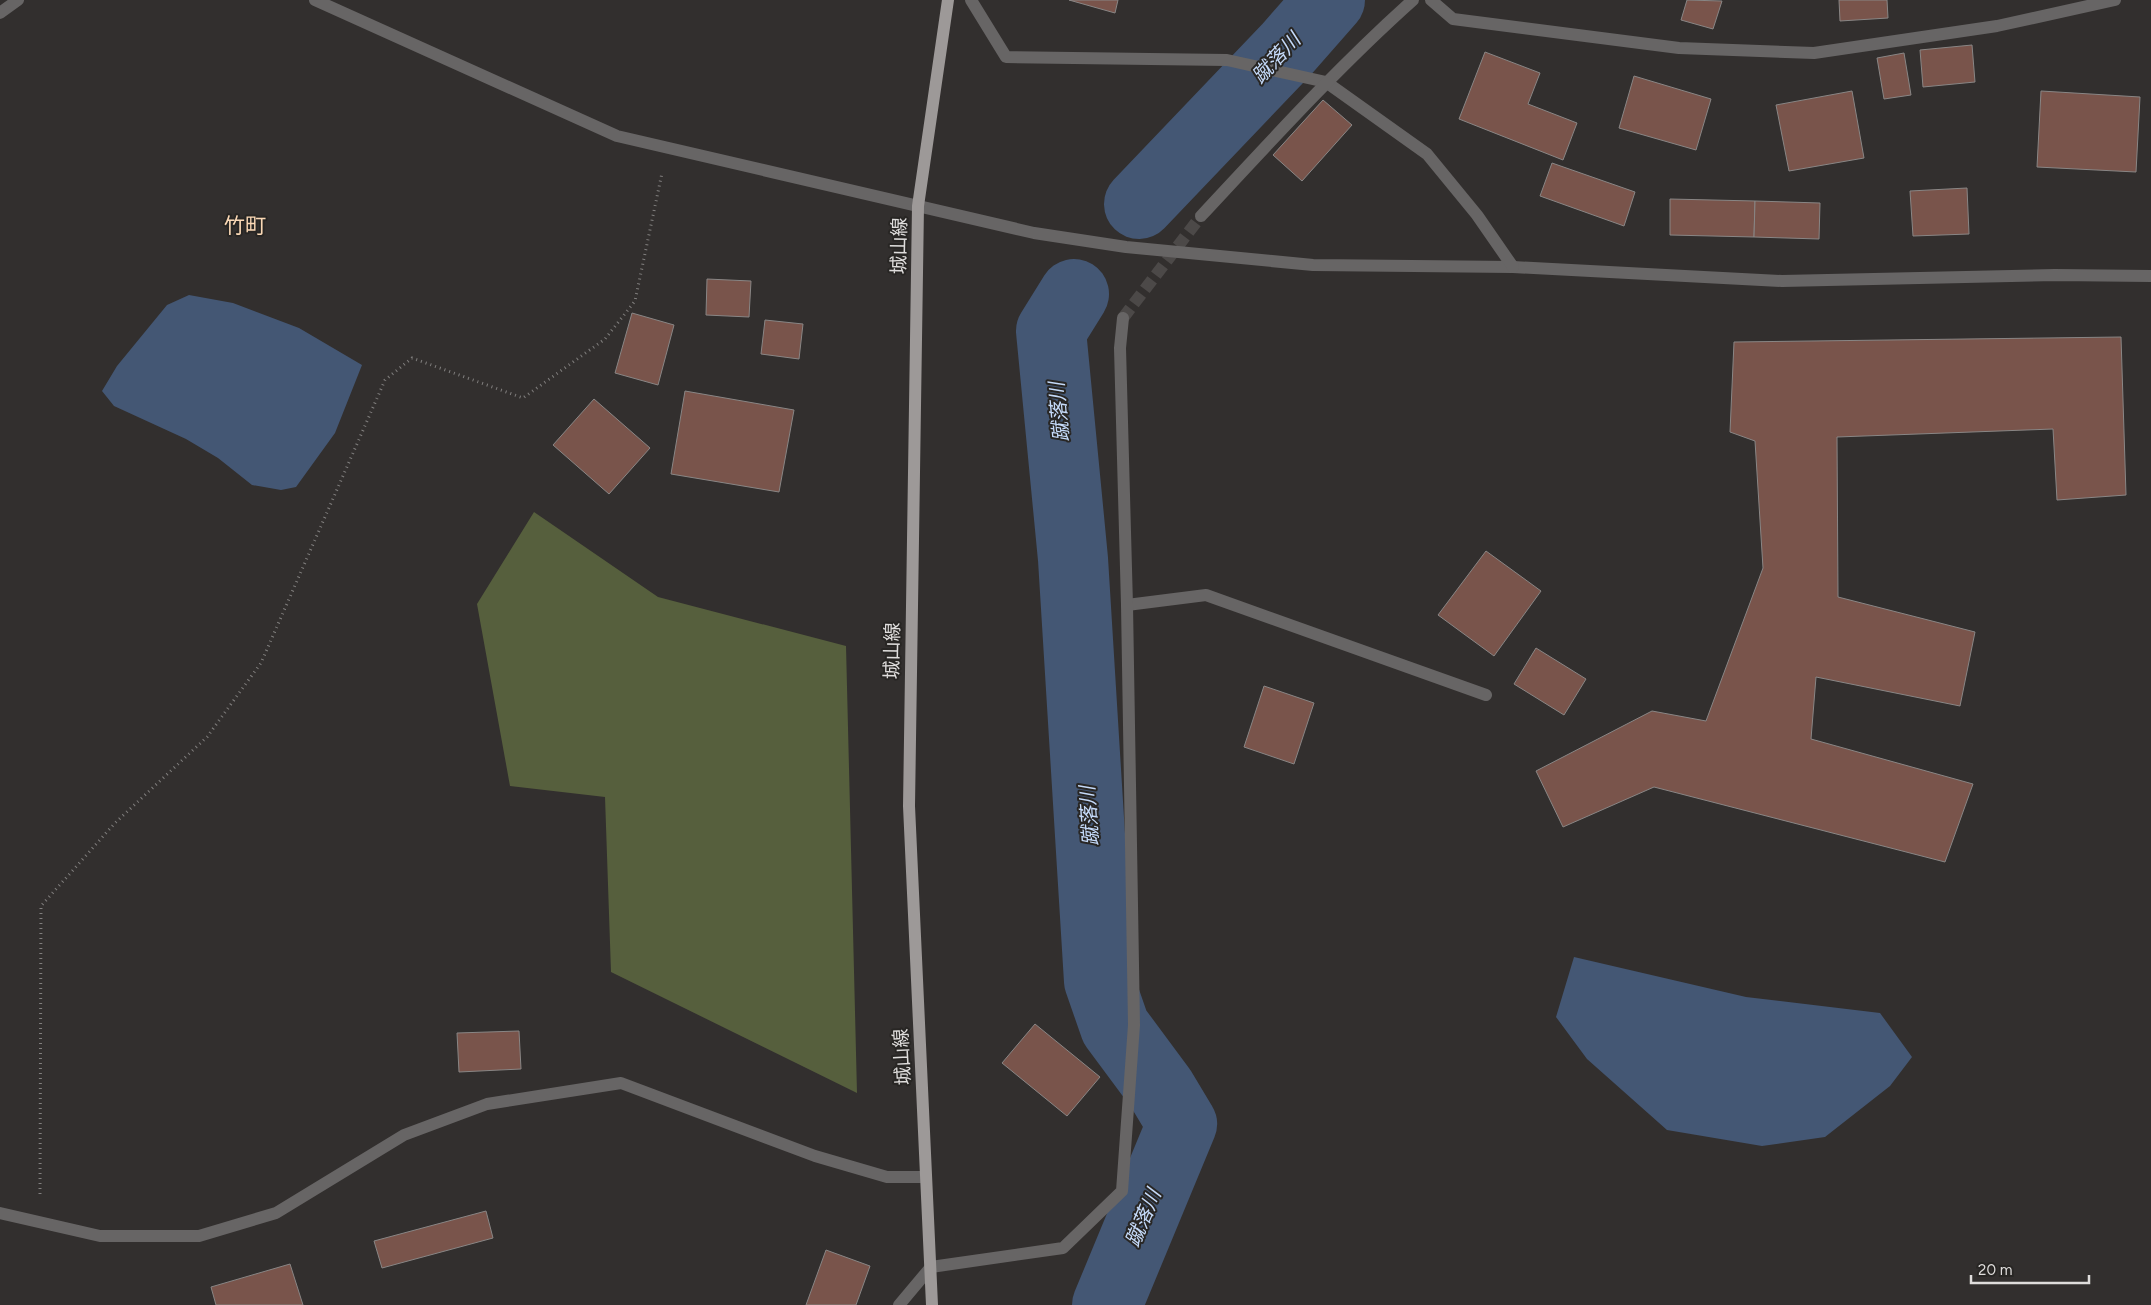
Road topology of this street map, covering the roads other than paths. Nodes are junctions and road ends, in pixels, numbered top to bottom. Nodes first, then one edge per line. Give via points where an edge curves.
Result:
1 (18, 0) edge
2 (315, 0) edge
3 (948, 0) edge
4 (971, 0) edge
5 (1414, 0) edge
6 (1431, 0) edge
7 (2114, 0) edge
8 (0, 12) edge
9 (1326, 82) junction
10 (918, 206) junction
11 (1201, 216) tunnel mouth
12 (1512, 267) junction
13 (2151, 276) edge
14 (1123, 318) tunnel mouth
15 (1127, 605) junction
16 (1486, 694) dead end
17 (926, 1177) junction
18 (0, 1213) edge
19 (930, 1267) junction
20 (899, 1305) edge
21 (932, 1305) edge

1 - 8 street
2 - 10 street via 617,136
3 - 10 main road, 城山線
4 - 9 street via 1006,57 1227,60
5 - 9 street
6 - 7 street via 1453,19 1679,48 1814,53 1997,26
9 - 11 street
9 - 12 street via 1427,154
10 - 12 street via 1034,232 1126,248 1313,265
10 - 17 main road, 城山線 via 909,806
12 - 13 street via 1782,281 2055,274
14 - 15 street via 1120,348
15 - 16 street via 1206,596
15 - 19 street via 1134,1025 1122,1191 1063,1248
17 - 18 street via 887,1177 815,1156 622,1083 487,1104 404,1135 276,1213 199,1236 100,1236
17 - 19 main road, 城山線
19 - 20 street
19 - 21 main road, 城山線

